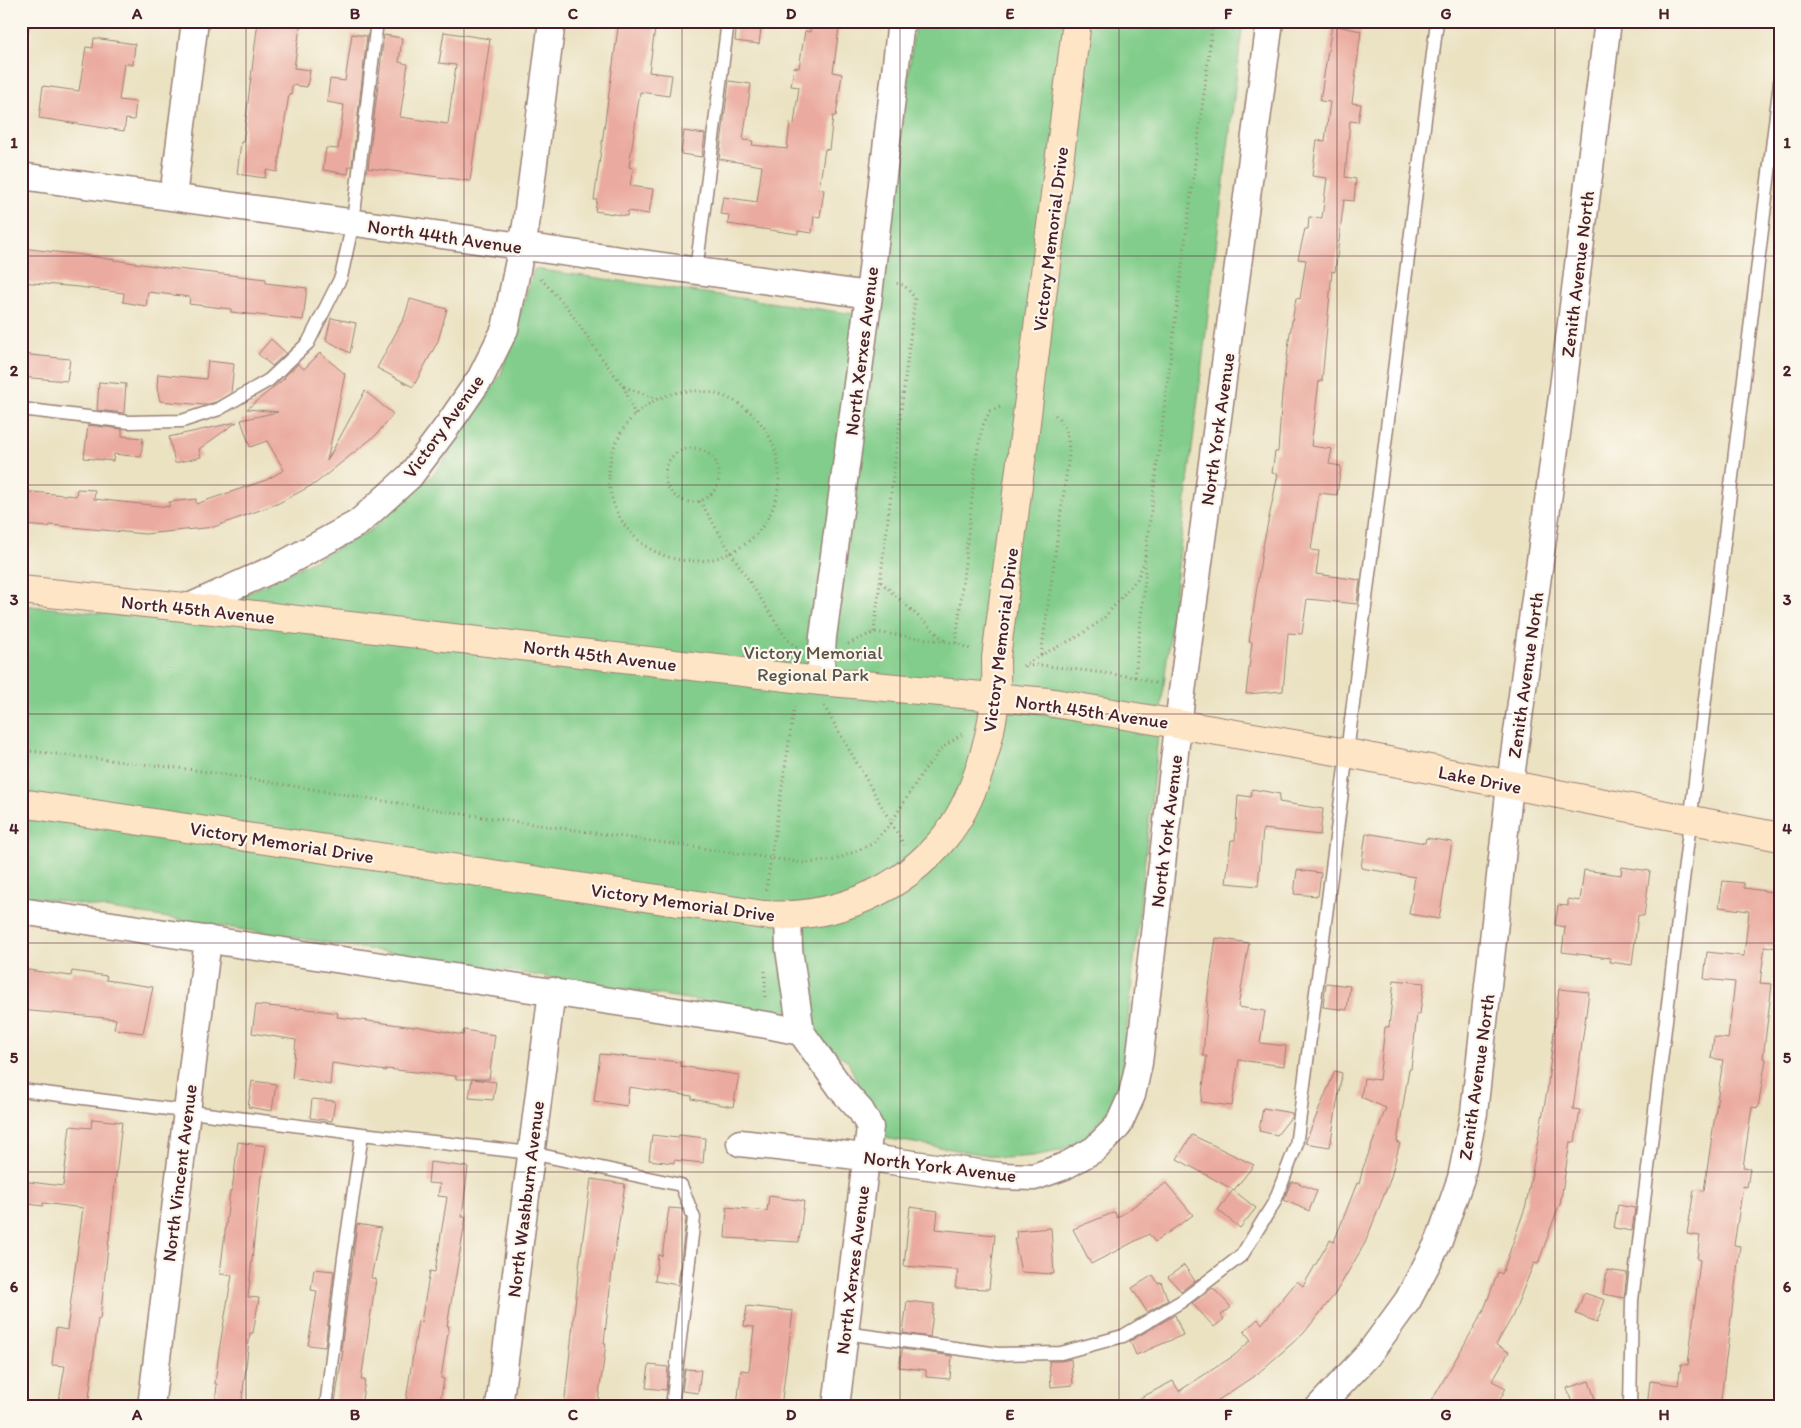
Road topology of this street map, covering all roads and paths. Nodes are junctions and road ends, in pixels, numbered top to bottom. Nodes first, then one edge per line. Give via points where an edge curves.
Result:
1 (23, 21) edge
2 (195, 21) edge
3 (377, 21) edge
4 (552, 21) edge
5 (728, 21) edge
6 (900, 21) edge
7 (1077, 21) edge
8 (1213, 21) edge
9 (1270, 21) edge
10 (1437, 21) edge
11 (1608, 21) edge
12 (21, 32) edge
13 (1780, 82) edge
14 (21, 176) edge
15 (173, 197) junction
16 (353, 222) junction
17 (522, 247) junction
18 (696, 271) junction
19 (543, 281) dead end
20 (870, 286) junction
21 (624, 387) junction
22 (658, 399) junction
23 (1009, 406) dead end
24 (21, 410) edge
25 (1051, 412) dead end
26 (635, 415) junction
27 (700, 501) junction
28 (731, 553) junction
29 (1145, 559) junction
30 (880, 581) junction
31 (21, 590) edge
32 (189, 608) junction
33 (874, 632) junction
34 (946, 642) junction
35 (956, 643) junction
36 (843, 647) dead end
37 (803, 653) dead end
38 (978, 653) dead end
39 (1041, 654) junction
40 (1135, 677) junction
41 (1149, 680) dead end
42 (822, 694) junction
43 (996, 697) junction
44 (796, 698) dead end
45 (1179, 723) junction
46 (964, 732) dead end
47 (21, 750) edge
48 (1347, 753) junction
49 (1510, 784) junction
50 (21, 802) edge
51 (1691, 819) junction
52 (892, 823) junction
53 (1780, 836) edge
54 (906, 849) dead end
55 (771, 859) junction
56 (766, 891) dead end
57 (21, 910) edge
58 (788, 916) junction
59 (208, 939) junction
60 (765, 966) dead end
61 (552, 991) junction
62 (767, 1024) junction
63 (801, 1032) junction
64 (21, 1090) edge
65 (187, 1112) junction
66 (362, 1134) junction
67 (740, 1142) dead end
68 (531, 1153) junction
69 (866, 1158) junction
70 (845, 1333) junction
71 (151, 1407) edge
72 (326, 1407) edge
73 (498, 1407) edge
74 (672, 1407) edge
75 (836, 1407) edge
76 (1320, 1407) edge
77 (1630, 1407) edge

1 - 12 lane
2 - 15 street
3 - 16 lane
4 - 17 street
5 - 18 lane
6 - 20 street, North Xerxes Avenue
7 - 43 street, Victory Memorial Drive via 996,658
8 - 29 path
9 - 45 street, North York Avenue
10 - 48 lane
11 - 49 street, Zenith Avenue North
13 - 51 lane
14 - 15 street, North 44th Avenue
15 - 16 street, North 44th Avenue
16 - 17 street, North 44th Avenue
16 - 24 lane via 341,277 308,343 269,380 219,409 182,421 129,422
17 - 18 street, North 44th Avenue
17 - 32 street, Victory Avenue via 505,329 481,377 410,476 358,523 280,566
18 - 20 street, North 44th Avenue
19 - 21 path via 567,307
20 - 30 path via 904,285 915,298
20 - 42 street, North Xerxes Avenue via 823,637
21 - 22 path
21 - 26 path
22 - 26 path
22 - 28 path via 685,391 708,392 729,398 750,411 772,442 779,469 776,502 759,531
23 - 35 path via 990,411 983,425 977,453
25 - 39 path via 1063,422 1068,435 1069,455
26 - 28 path via 618,439 610,460 609,478 614,506 626,527 643,544 675,559 704,560
27 - 27 path via 681,500 674,495 665,478 666,468 674,454 683,450 702,450 715,460 718,468 716,489
27 - 28 path
28 - 37 path via 787,639
29 - 39 path via 1137,579 1102,620 1079,636
29 - 40 path
30 - 33 path
30 - 34 path
31 - 32 street, North 45th Avenue
32 - 42 street, North 45th Avenue
33 - 34 path
33 - 36 path
34 - 35 path
35 - 38 path
39 - 40 path via 1023,666 1041,665
40 - 41 path
42 - 43 street, North 45th Avenue
42 - 52 path
43 - 45 street, North 45th Avenue
43 - 58 street, Victory Memorial Drive via 982,763 968,800 946,836 924,861 864,900
44 - 55 path
45 - 48 street, Lake Drive
45 - 69 street, North York Avenue via 1139,1063 1132,1095 1118,1126 1089,1153 1065,1166 1034,1176 1001,1176
46 - 52 path via 942,748 922,773
47 - 55 path via 195,770
48 - 49 street, Lake Drive
48 - 70 lane via 1296,1146 1275,1201 1242,1255 1182,1301 1123,1336 1061,1353 998,1354
49 - 51 street, Lake Drive
49 - 76 street, Zenith Avenue North via 1474,1113 1461,1178 1440,1241 1408,1300 1368,1355
50 - 58 street, Victory Memorial Drive via 764,915
51 - 53 street, Lake Drive
51 - 77 lane via 1632,1300
52 - 54 path
52 - 55 path via 872,844 835,860 805,863
55 - 56 path
57 - 59 street
58 - 63 street, North Xerxes Avenue via 789,949
59 - 61 street
59 - 65 street, North Vincent Avenue
60 - 62 path
61 - 62 street
61 - 68 street, North Washburn Avenue
62 - 63 street
63 - 69 street, North Xerxes Avenue via 870,1127
64 - 65 lane
65 - 66 lane
65 - 71 street, North Vincent Avenue
66 - 68 lane
66 - 72 lane
67 - 69 street, North York Avenue
68 - 73 street, North Washburn Avenue
68 - 74 lane via 681,1185 694,1218
69 - 70 street, North Xerxes Avenue
70 - 75 street, North Xerxes Avenue

